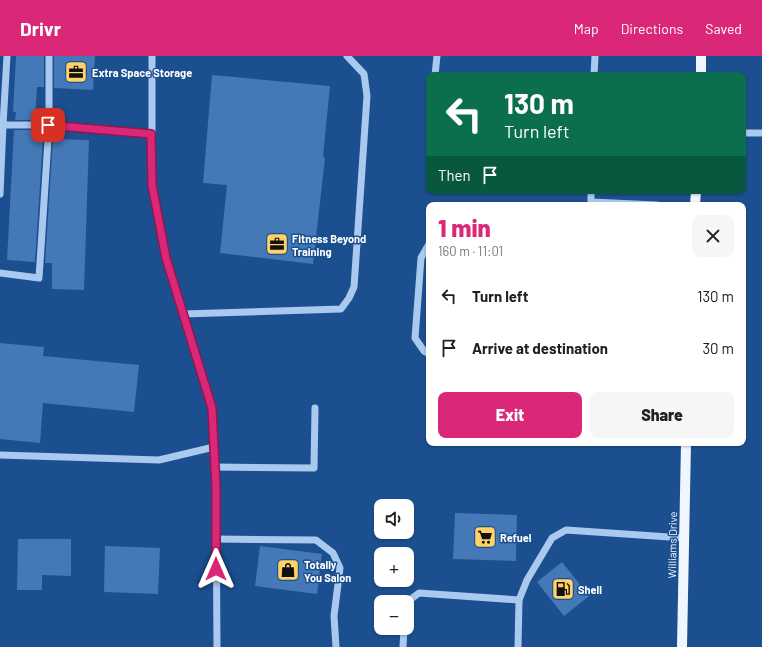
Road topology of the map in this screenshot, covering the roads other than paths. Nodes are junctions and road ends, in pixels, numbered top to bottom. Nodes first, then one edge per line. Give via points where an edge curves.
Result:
1 (7, 56) edge
2 (49, 56) edge
3 (152, 56) edge
4 (347, 56) edge
5 (437, 56) edge
6 (595, 56) edge
7 (701, 56) edge
8 (435, 72) edge
9 (594, 72) edge
10 (700, 72) edge
11 (2, 124) edge
12 (48, 125) junction
13 (746, 133) edge
14 (762, 133) edge
15 (151, 134) junction
16 (0, 194) edge
17 (426, 249) edge
18 (0, 273) edge
19 (183, 314) junction
20 (426, 352) edge
21 (316, 408) dead end
22 (686, 446) edge
23 (214, 447) junction
24 (0, 455) edge
25 (215, 466) junction
26 (684, 538) junction
27 (216, 539) junction
28 (414, 597) edge
29 (519, 600) junction
30 (404, 635) edge
31 (217, 647) edge
32 (336, 647) edge
33 (403, 647) edge
34 (518, 647) edge
35 (682, 647) edge

1 - 11 street
2 - 12 street
3 - 15 street
4 - 19 street via 364,74 367,96 354,287 349,298 341,309
5 - 8 street
6 - 9 street
7 - 10 main road
11 - 12 street
11 - 16 street
12 - 15 street
12 - 18 street via 39,278
13 - 14 street
15 - 19 street via 152,185 166,258
17 - 20 street via 421,258 414,338
19 - 23 street via 212,408
21 - 25 street via 314,468
22 - 26 main road, Williams Drive
23 - 24 street via 159,460
23 - 25 street
25 - 27 street
26 - 29 street via 566,530 552,538 527,580
26 - 35 main road, Williams Drive
27 - 31 street
27 - 32 street via 316,540 333,553 340,568 334,616
28 - 29 street via 419,593
29 - 34 street
30 - 33 street

